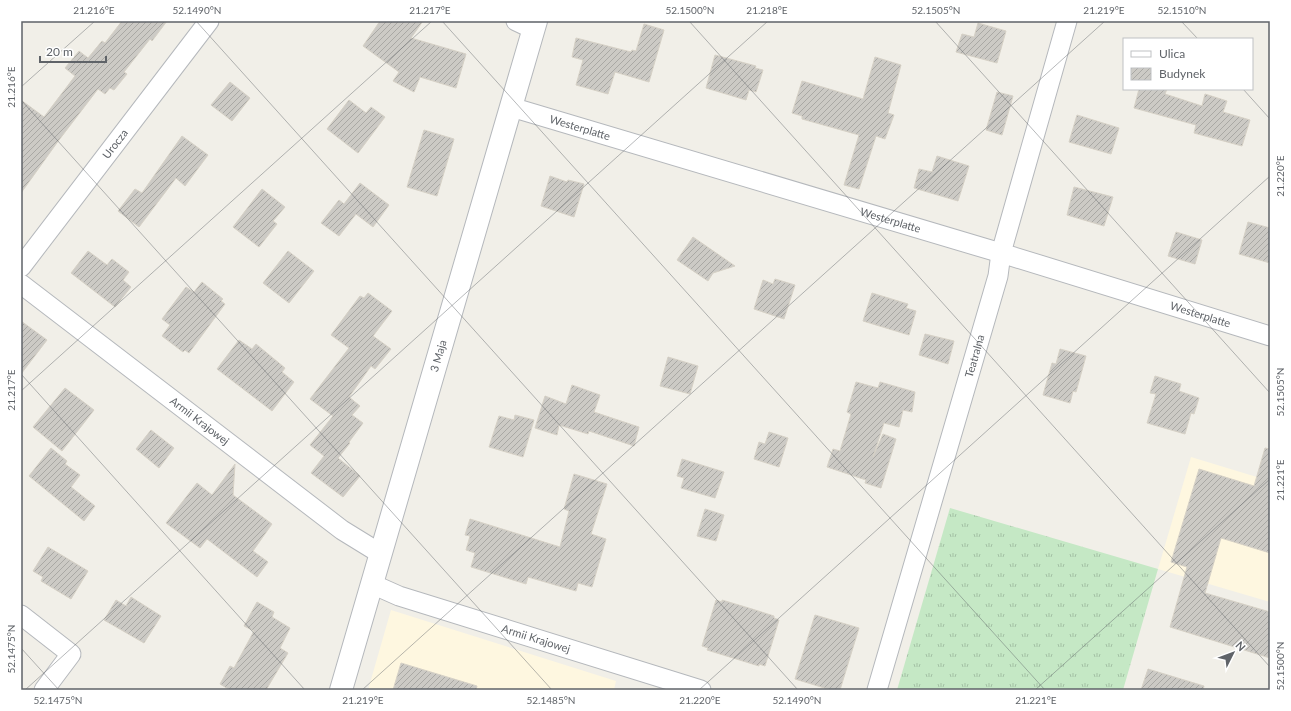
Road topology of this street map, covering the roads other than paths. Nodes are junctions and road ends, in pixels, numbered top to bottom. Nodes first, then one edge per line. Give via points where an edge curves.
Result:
1 (209, 21) edge
2 (1067, 21) edge
3 (528, 24) edge
4 (511, 107) junction
5 (1001, 253) junction
6 (21, 267) edge
7 (21, 284) edge
8 (1270, 336) edge
9 (381, 554) junction
10 (372, 584) junction
11 (21, 615) edge
12 (44, 690) edge
13 (341, 690) edge
14 (701, 690) edge
15 (877, 690) edge

1 - 6 street, Urocza
2 - 5 street, Teatralna
3 - 4 street, 3 Maja
4 - 5 street, Westerplatte
4 - 9 street, 3 Maja
5 - 8 street, Westerplatte
5 - 15 street, Teatralna via 998,276
7 - 9 street, Armii Krajowej via 342,530
9 - 10 street, 3 Maja
10 - 13 street, 3 Maja
10 - 14 street, Armii Krajowej via 399,596
11 - 12 street via 71,654

